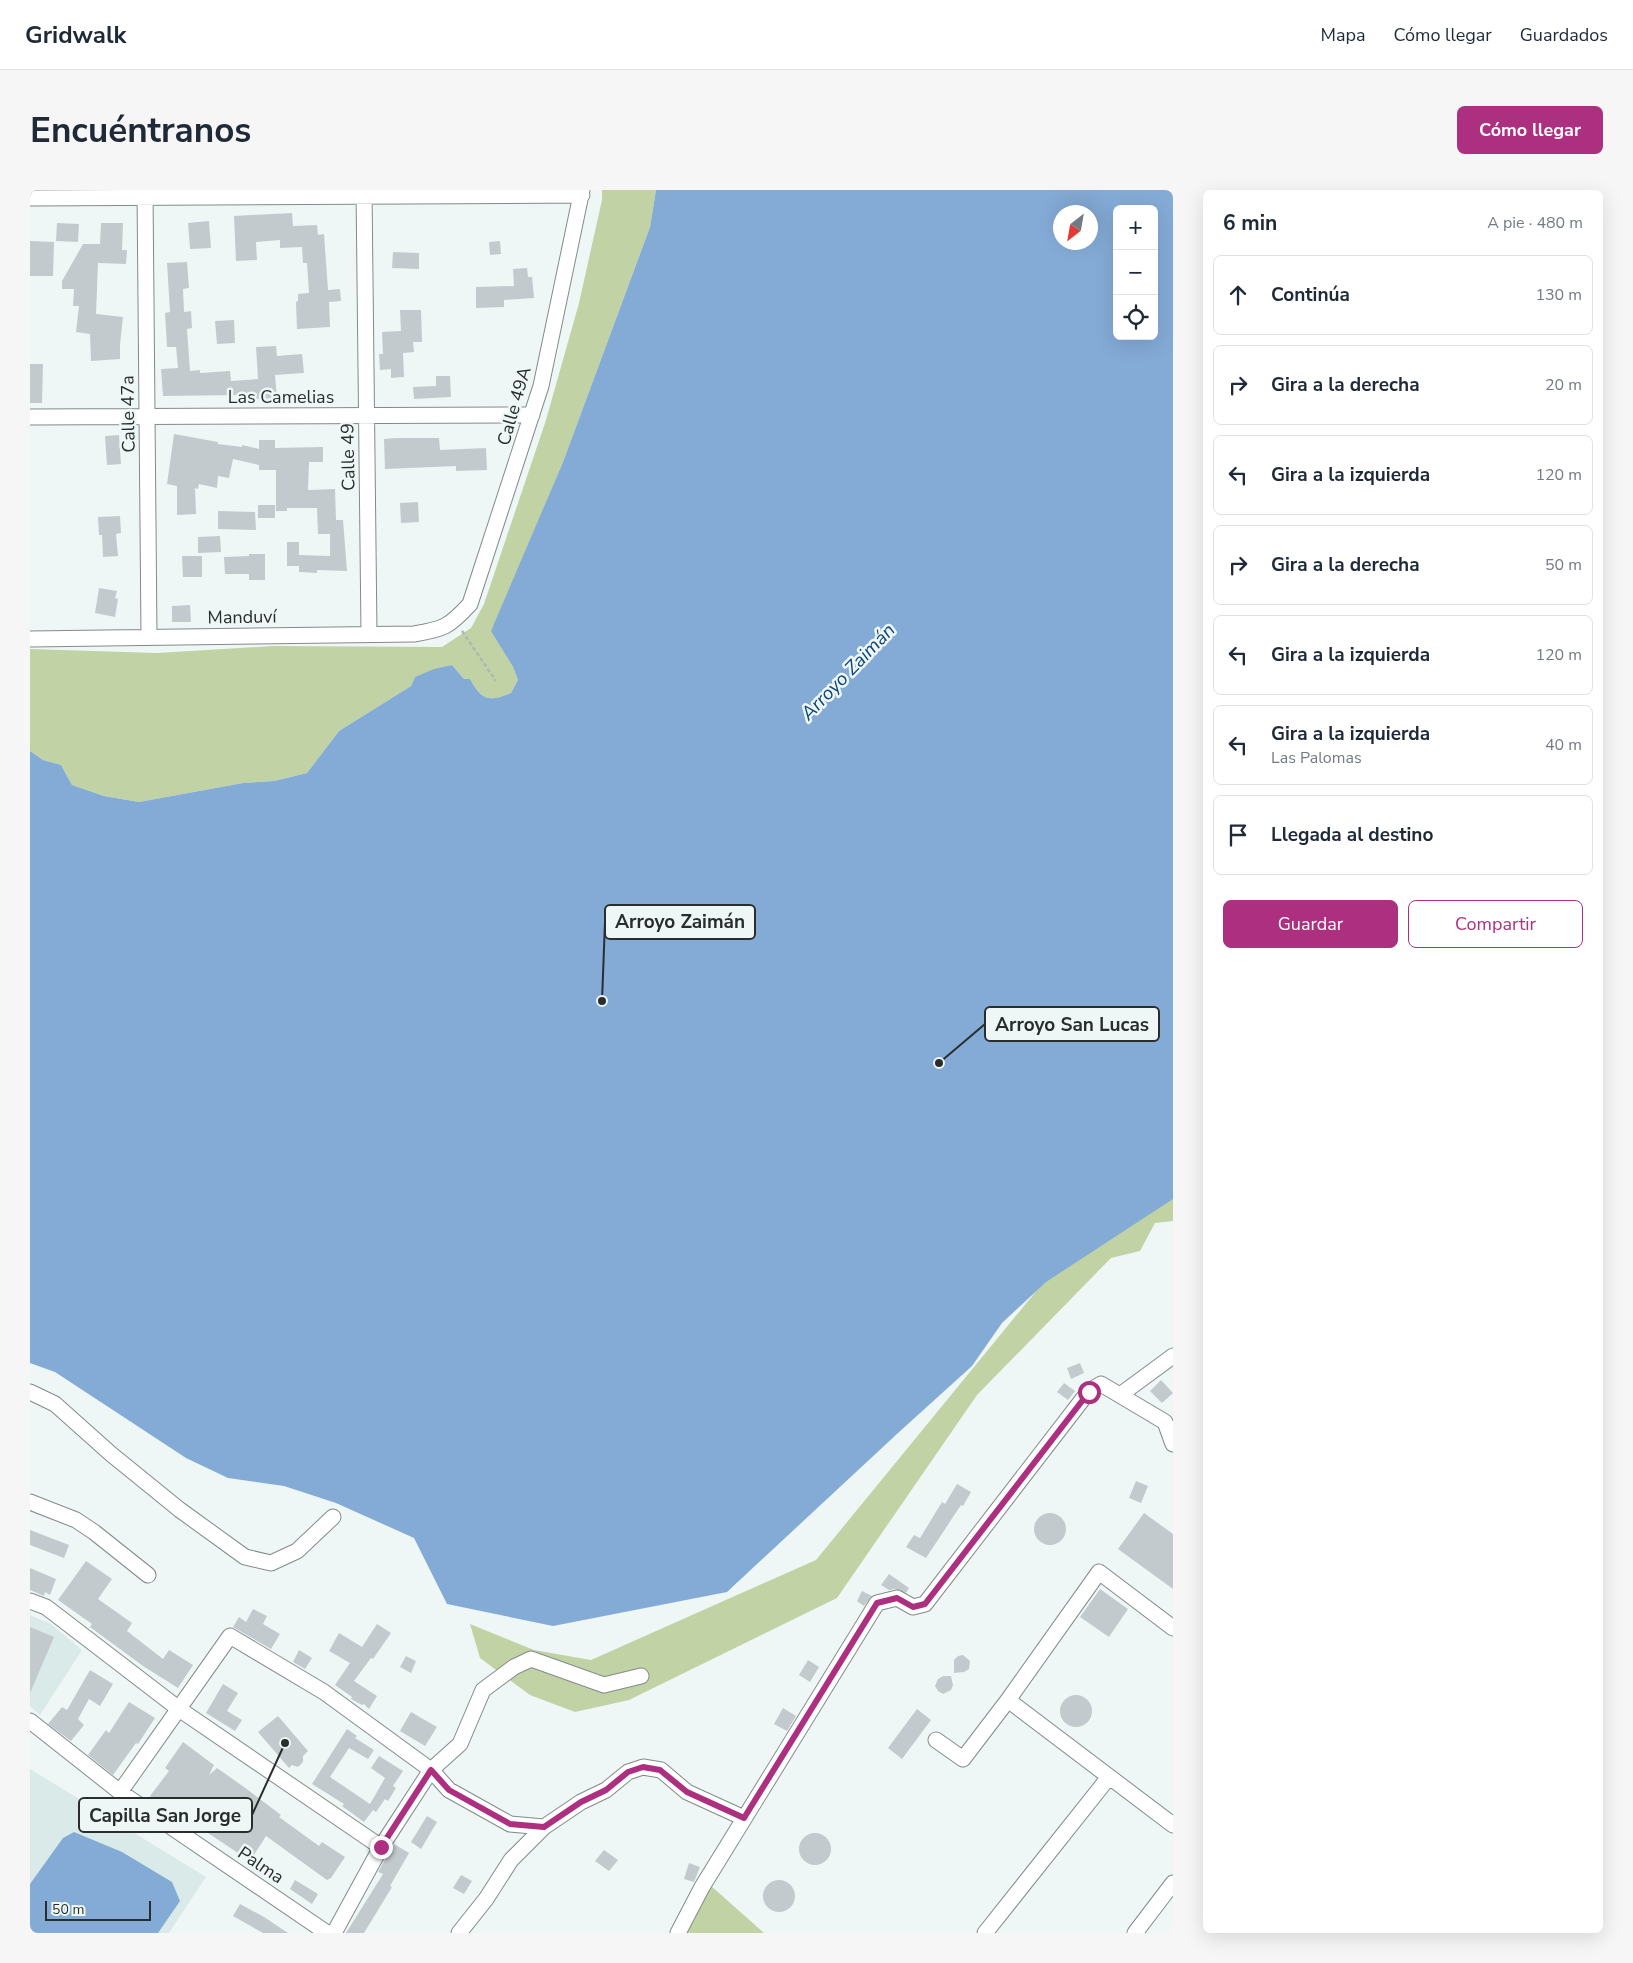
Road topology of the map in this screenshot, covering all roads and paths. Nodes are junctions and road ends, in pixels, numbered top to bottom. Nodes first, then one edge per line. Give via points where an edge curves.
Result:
1 (582, 192) edge
2 (364, 193) edge
3 (145, 194) edge
4 (30, 198) edge
5 (367, 415) junction
6 (532, 415) junction
7 (147, 416) junction
8 (30, 417) edge
9 (457, 626) junction
10 (369, 634) junction
11 (149, 637) junction
12 (30, 639) edge
13 (496, 681) dead end
14 (1173, 1356) edge
15 (30, 1392) edge
16 (1120, 1395) junction
17 (1173, 1444) edge
18 (30, 1502) edge
19 (333, 1517) dead end
20 (148, 1575) dead end
21 (30, 1601) edge
22 (1173, 1628) edge
23 (641, 1676) dead end
24 (1008, 1700) junction
25 (179, 1708) junction
26 (30, 1721) edge
27 (936, 1740) dead end
28 (431, 1770) junction
29 (1110, 1776) junction
30 (120, 1792) junction
31 (744, 1818) junction
32 (1173, 1825) edge
33 (544, 1827) junction
34 (381, 1847) junction
35 (1173, 1883) edge
36 (327, 1933) edge
37 (334, 1933) edge
38 (460, 1933) edge
39 (678, 1933) edge
40 (985, 1933) edge
41 (1135, 1933) edge

1 - 2 street
1 - 6 street, Calle 49A via 542,386
2 - 3 street
2 - 5 street, Calle 49
3 - 4 street
3 - 7 street, Calle 47a
5 - 6 street, Las Camelias
5 - 7 street, Las Camelias
5 - 10 street, Calle 49
6 - 9 street, Calle 49A via 470,604
7 - 8 street, Las Camelias
7 - 11 street, Calle 47a
9 - 10 street, Manduví via 414,634
9 - 13 path
10 - 11 street, Manduví
11 - 12 street, Manduví
14 - 16 street
15 - 19 street via 55,1404 180,1510 245,1557 271,1563 297,1552
16 - 17 street via 1165,1422
16 - 31 street via 1101,1384 1089,1392 925,1604 913,1607 897,1598 877,1603
18 - 20 street via 76,1520
21 - 25 street via 46,1607
22 - 24 street via 1099,1572
23 - 28 street via 604,1685 531,1659 514,1667 483,1690 460,1744
24 - 27 street via 963,1759
24 - 29 street
25 - 28 street via 230,1636 324,1692
25 - 30 street
25 - 34 street
26 - 30 street, Palma
28 - 33 street via 449,1790 510,1824
28 - 34 street
29 - 32 street
29 - 40 street
30 - 36 street, Palma
31 - 33 street via 687,1792 660,1770 643,1767 628,1772 606,1790 581,1802
31 - 39 street
33 - 38 street via 511,1860
34 - 37 street
35 - 41 street

